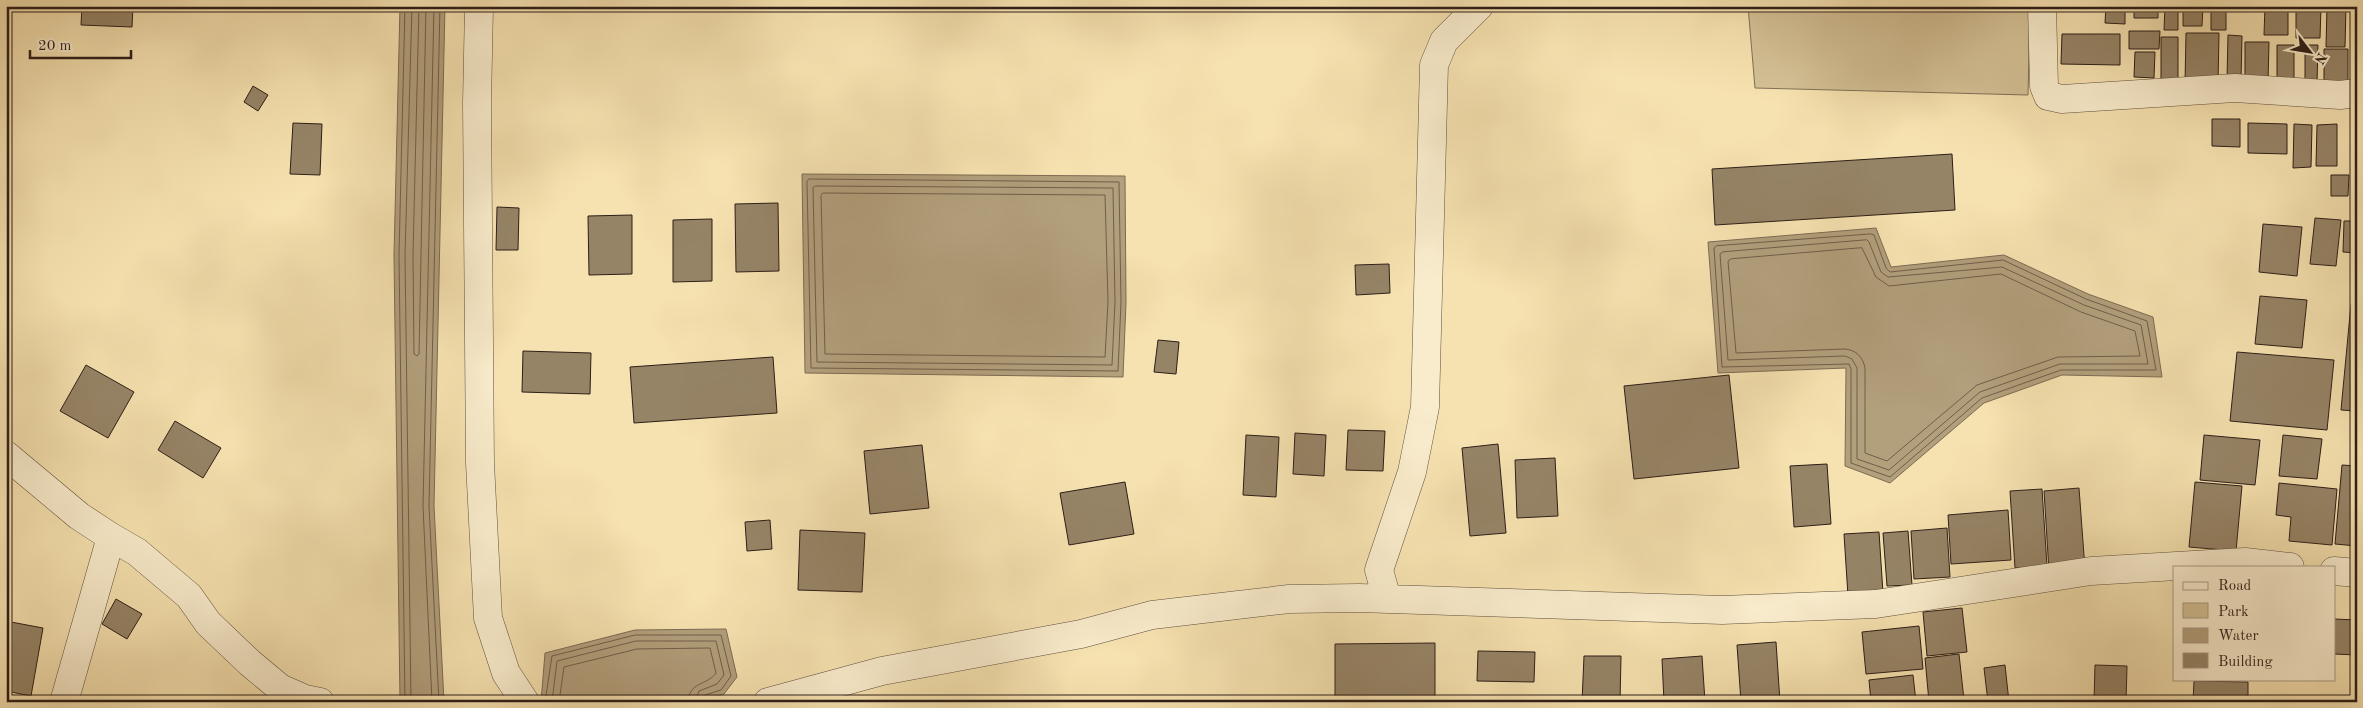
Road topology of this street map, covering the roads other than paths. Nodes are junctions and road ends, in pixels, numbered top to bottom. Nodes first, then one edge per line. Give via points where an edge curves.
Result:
1 (479, 6) edge
2 (1479, 6) edge
3 (2042, 6) edge
4 (2357, 93) edge
5 (6, 455) edge
6 (111, 537) junction
7 (2173, 566) edge
8 (2177, 566) edge
9 (2281, 566) edge
10 (2336, 571) edge
11 (2357, 573) edge
12 (1387, 599) junction
13 (64, 702) edge
14 (320, 702) edge
15 (525, 702) edge
16 (768, 702) edge

1 - 15 street via 480,463 488,618 506,673
2 - 12 street via 1444,40 1434,65 1425,407 1412,472 1379,570
3 - 4 street via 2044,86 2048,96 2062,99 2234,88
5 - 6 street via 79,516
6 - 13 street
6 - 14 street via 137,552 189,596 208,623 280,688 305,700
7 - 12 street via 2091,571 1876,604 1722,610
8 - 9 street via 2245,562
10 - 11 street
12 - 16 street via 1289,599 1152,615 1081,634 882,672

